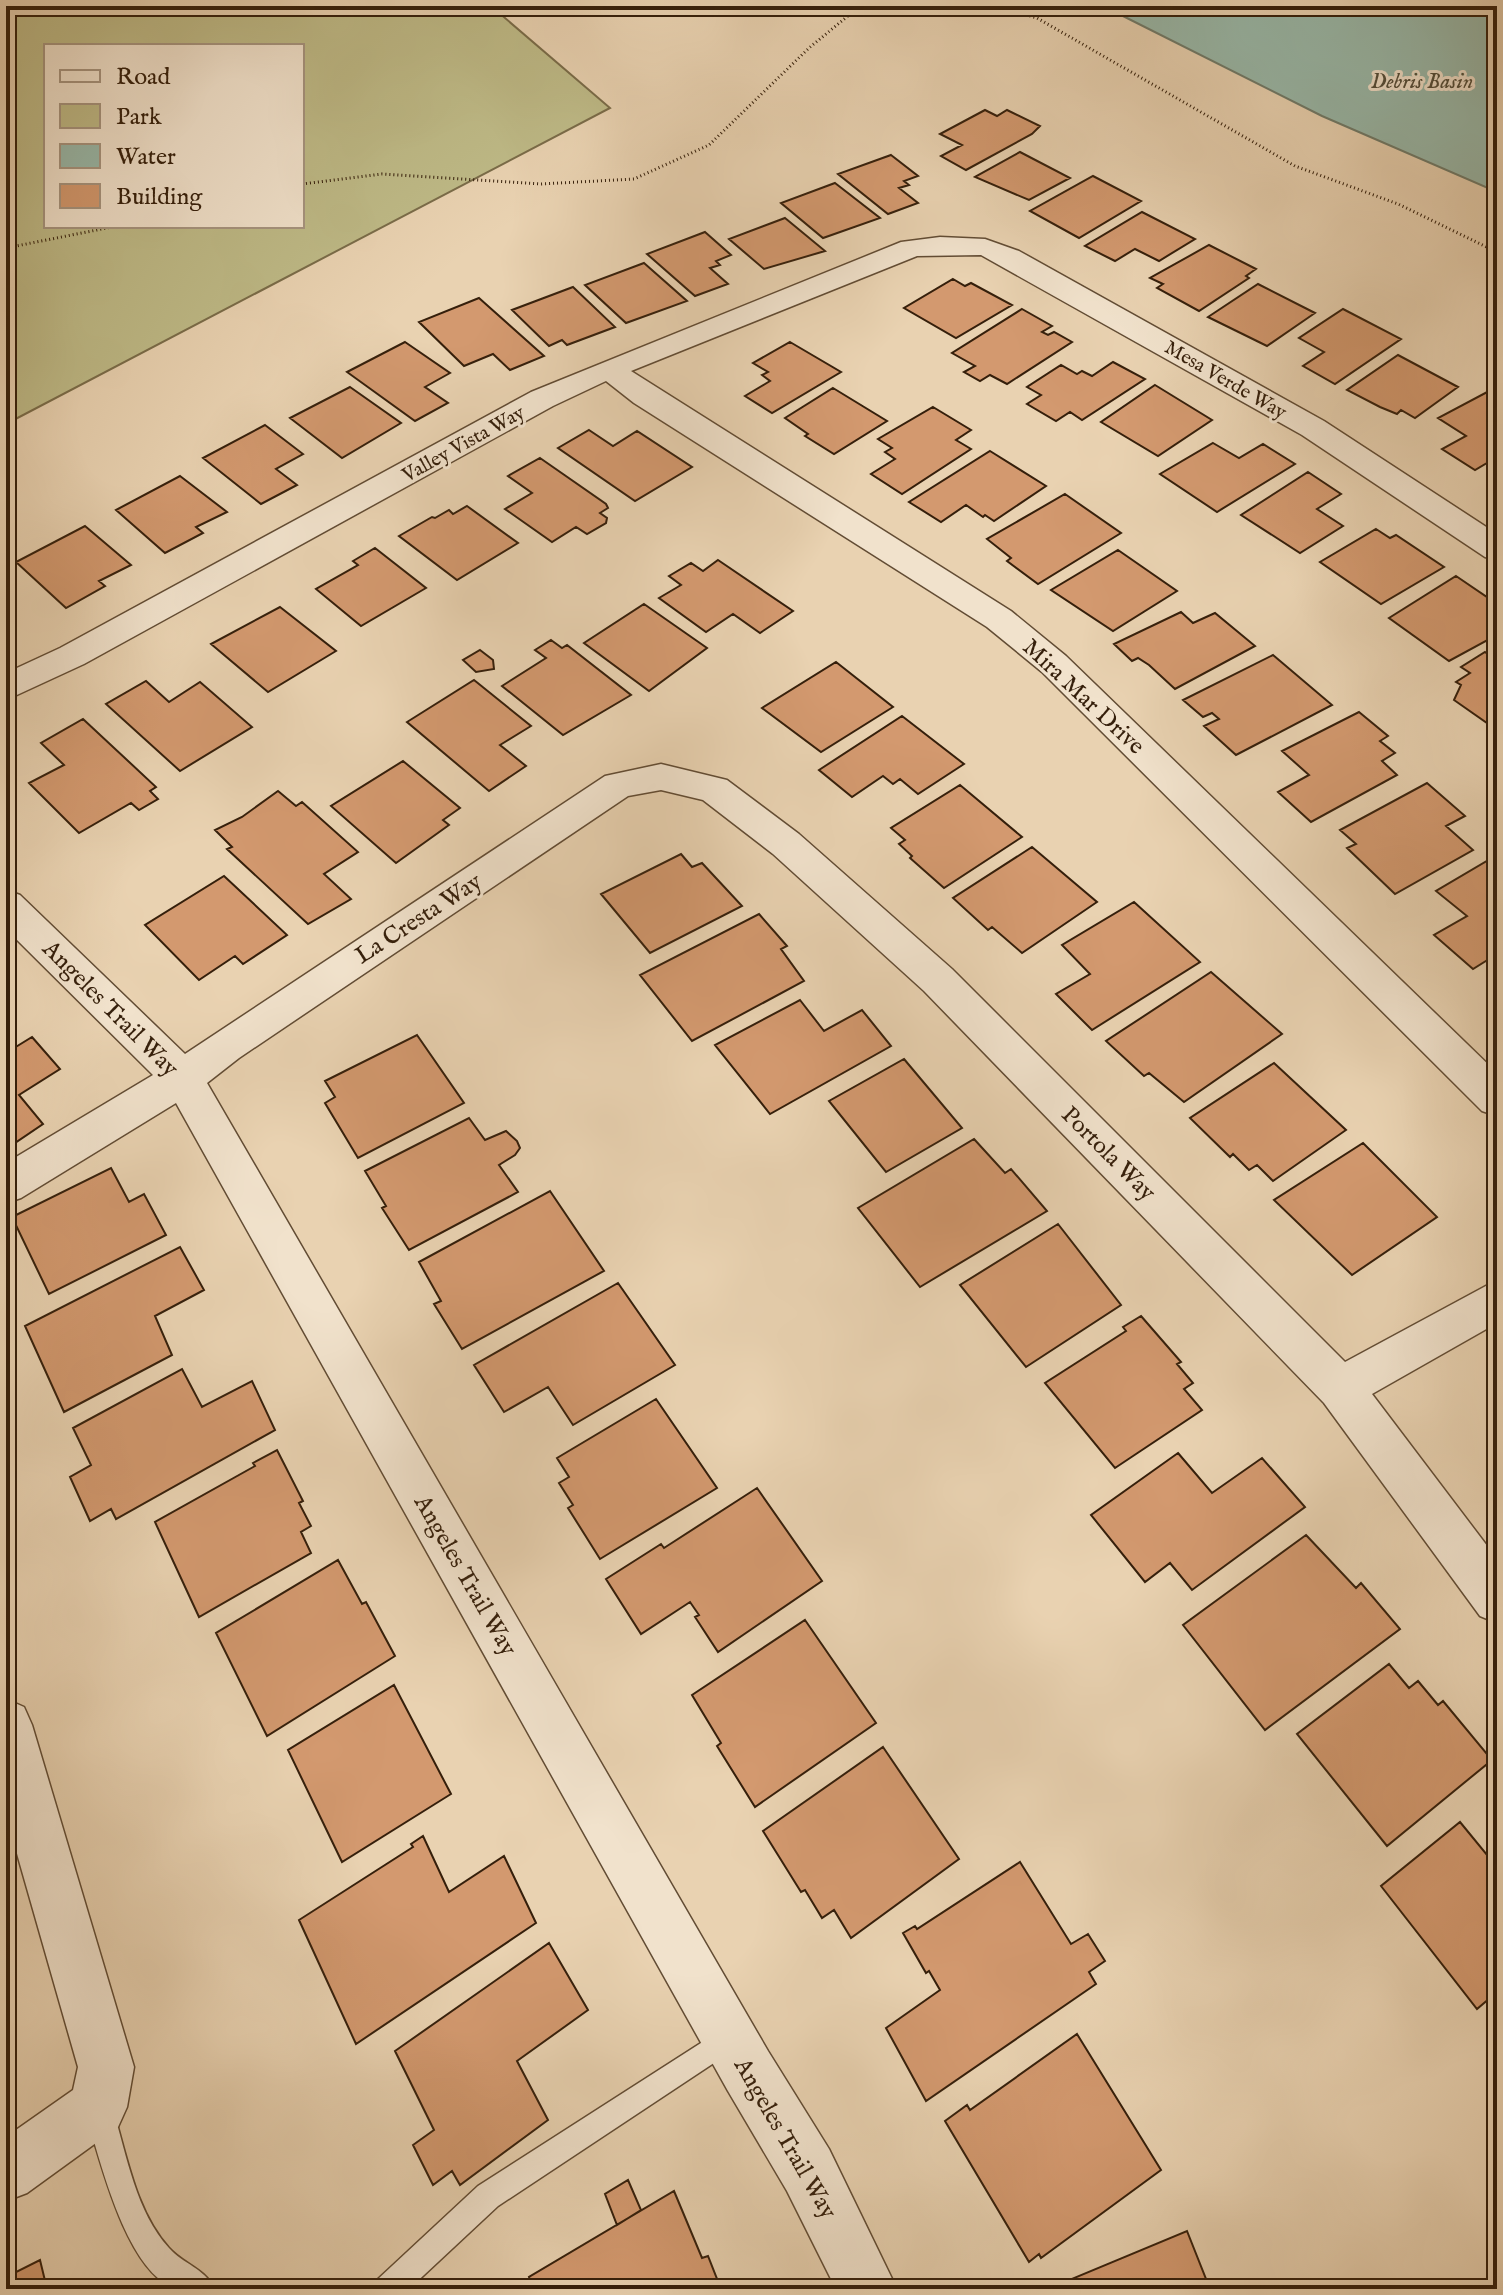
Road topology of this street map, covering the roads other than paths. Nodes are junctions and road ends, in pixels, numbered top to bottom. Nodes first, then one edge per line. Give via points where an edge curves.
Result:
1 (940, 245) joint
2 (609, 369) junction
3 (1497, 549) edge
4 (6, 688) edge
5 (661, 777) joint
6 (6, 905) edge
7 (183, 1078) junction
8 (1497, 1099) edge
9 (6, 1185) edge
10 (1497, 1300) edge
11 (1340, 1388) junction
12 (1497, 1599) edge
13 (6, 1725) edge
14 (729, 2038) junction
15 (98, 2107) junction
16 (6, 2172) edge
17 (200, 2289) edge
18 (388, 2289) edge
19 (867, 2289) edge

1 - 2 street, Valley Vista Way via 911,248
1 - 3 street, Mesa Verde Way via 985,247 1088,300 1313,428
2 - 4 street, Valley Vista Way via 542,399
2 - 8 street, Mira Mar Drive via 999,619 1054,664
5 - 7 street, La Cresta Way via 618,785
5 - 11 street, Portola Way via 714,789 786,844 938,980
6 - 7 street, Angeles Trail Way
7 - 9 street, La Cresta Way
7 - 14 street, Angeles Trail Way
10 - 11 street
11 - 12 street, Portola Way
13 - 15 street via 106,2067
14 - 18 lane via 488,2196
14 - 19 street, Angeles Trail Way via 808,2170
15 - 16 street
15 - 17 lane via 132,2217 159,2259

